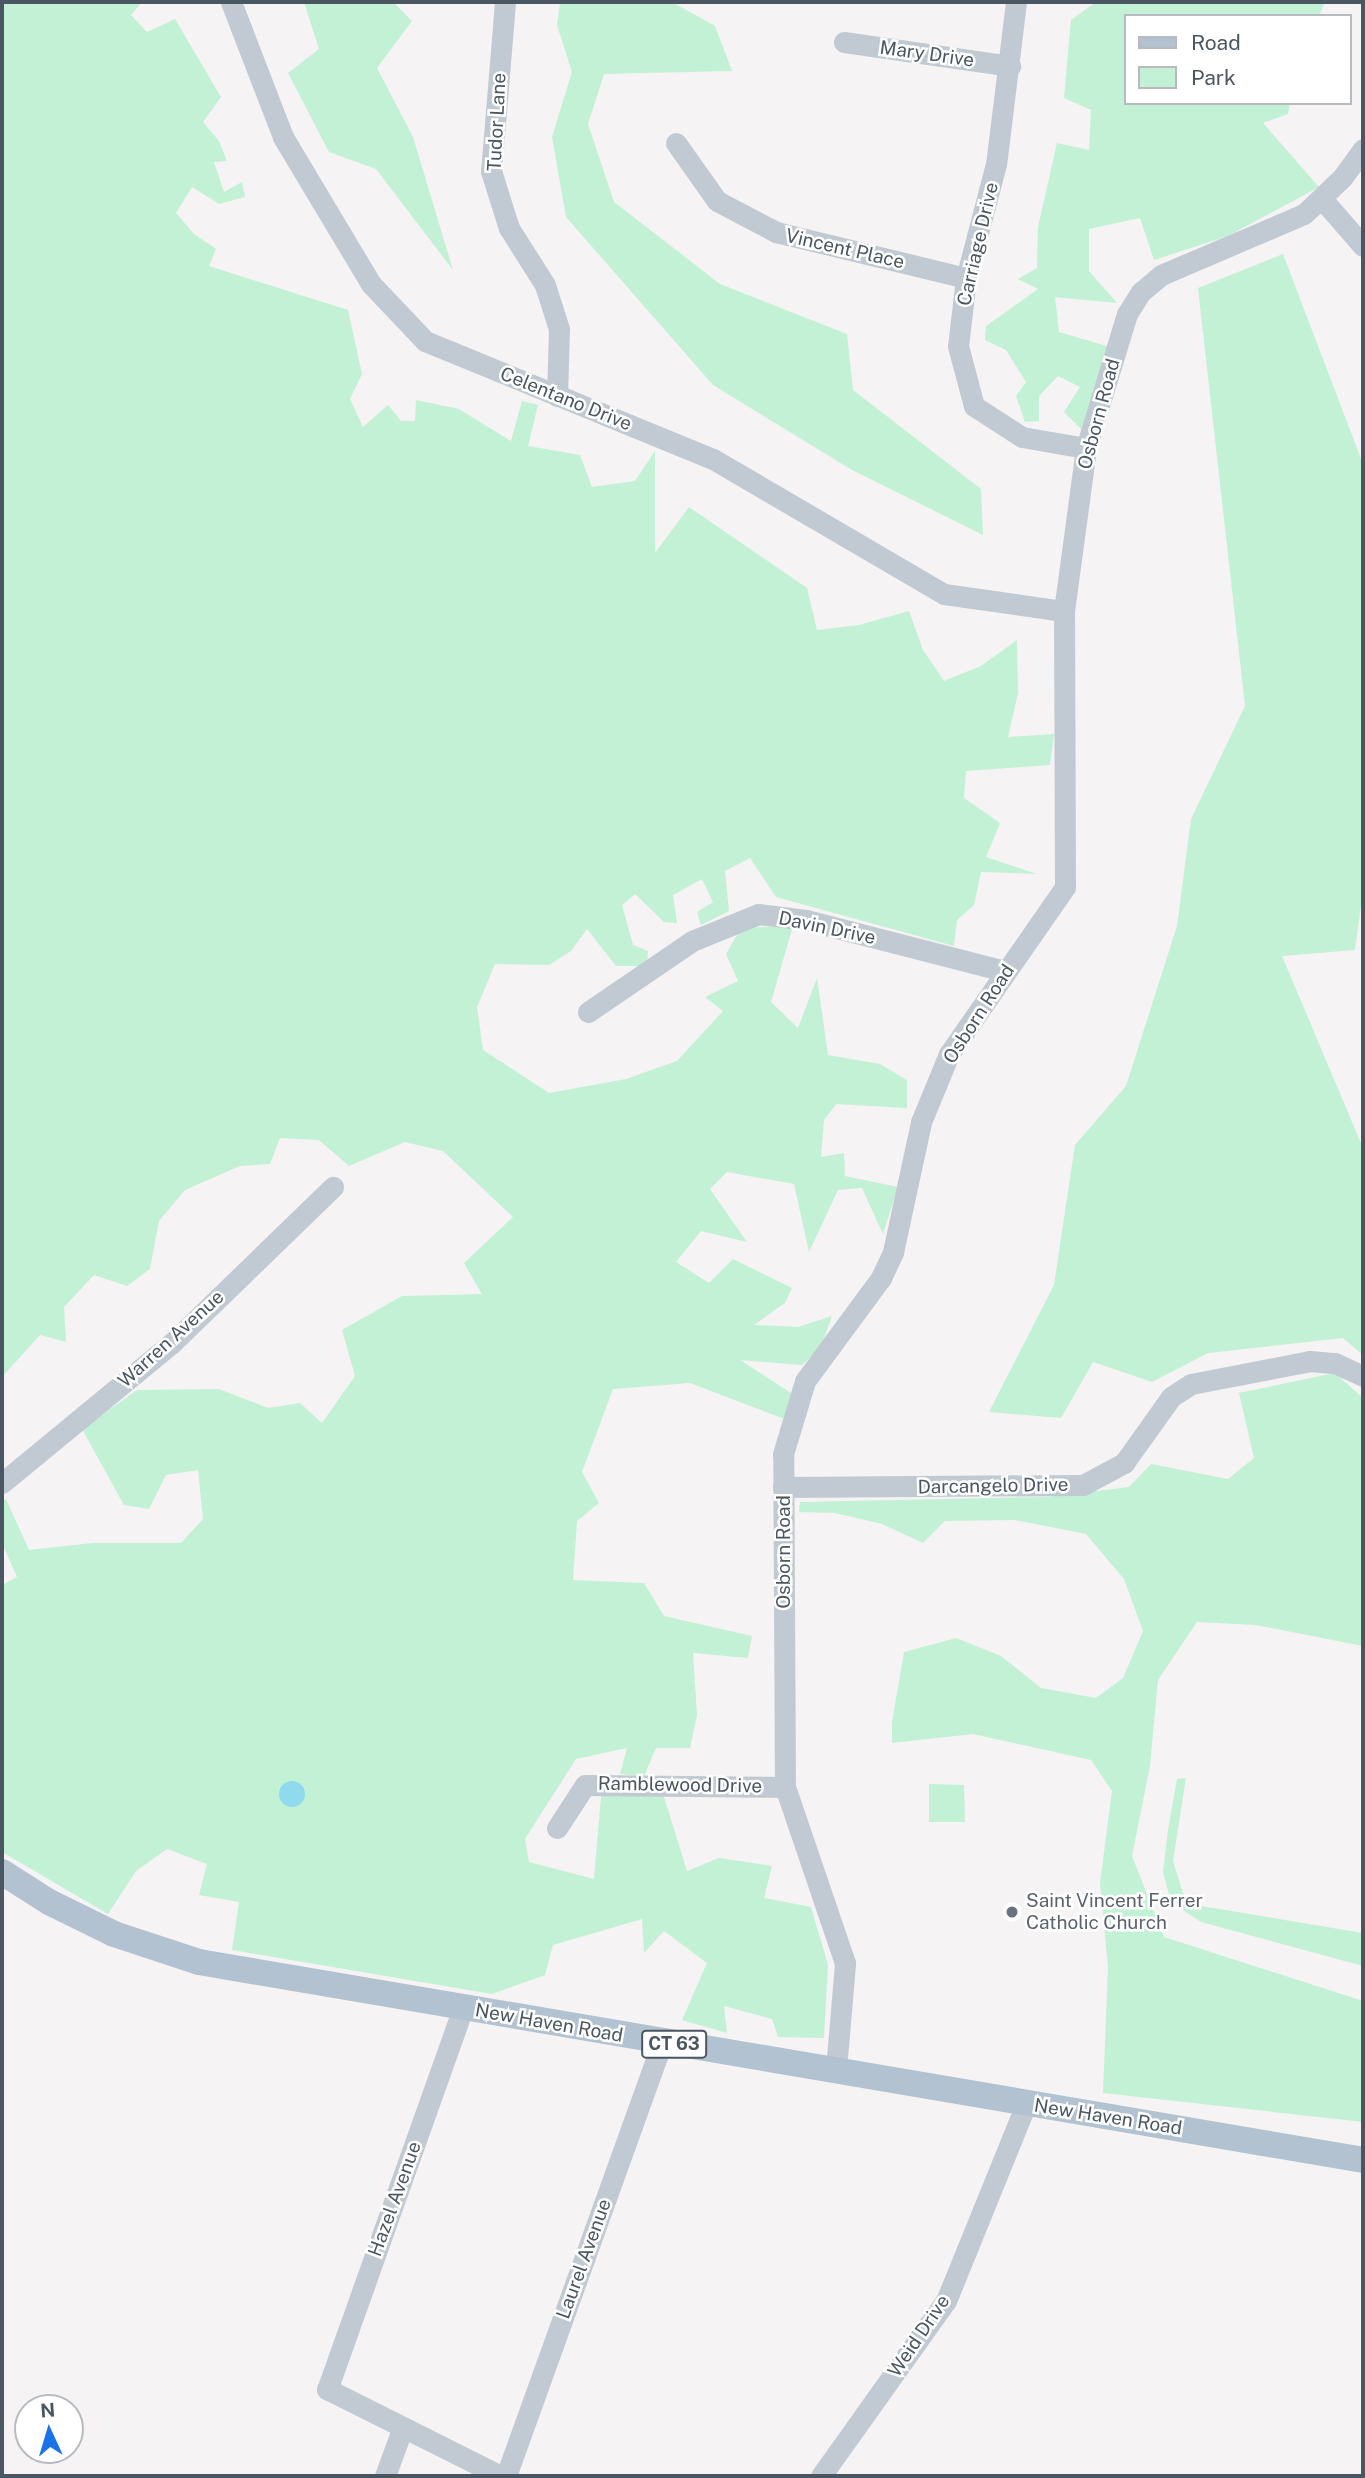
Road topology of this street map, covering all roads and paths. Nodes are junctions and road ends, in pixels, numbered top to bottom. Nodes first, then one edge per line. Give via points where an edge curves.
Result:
1 (231, 2) edge
2 (505, 2) edge
3 (1016, 2) edge
4 (844, 42) dead end
5 (1010, 65) junction
6 (676, 144) dead end
7 (1363, 149) edge
8 (1322, 200) junction
9 (1363, 246) edge
10 (966, 278) junction
11 (557, 396) junction
12 (1086, 448) junction
13 (1065, 611) junction
14 (1005, 971) junction
15 (588, 1012) dead end
16 (333, 1187) dead end
17 (1363, 1376) edge
18 (2, 1483) edge
19 (783, 1487) junction
20 (785, 1787) junction
21 (557, 1828) dead end
22 (2, 1872) edge
23 (463, 2008) junction
24 (662, 2042) junction
25 (836, 2069) junction
26 (1026, 2104) junction
27 (1363, 2160) edge
28 (403, 2427) junction
29 (385, 2476) edge
30 (503, 2476) edge
31 (821, 2476) edge

1 - 11 street, Celentano Drive via 283,136 371,284 425,341
2 - 11 street, Tudor Lane via 491,171 509,228 545,285 559,329
3 - 5 street, Carriage Drive
4 - 5 street, Mary Drive
5 - 10 street, Carriage Drive via 996,164
6 - 10 street, Vincent Place via 717,201 776,232
7 - 8 street, Osborn Road
8 - 9 street
8 - 12 street, Osborn Road via 1289,223 1161,275 1141,292 1127,314
10 - 12 street, Carriage Drive via 957,346 974,406 1022,437
11 - 13 street, Celentano Drive via 712,459 944,594
12 - 13 street, Osborn Road
13 - 14 street, Osborn Road via 1065,887
14 - 15 street, Davin Drive via 806,920 758,914 692,940
14 - 19 street, Osborn Road via 949,1054 921,1122 893,1252 881,1278 805,1381 783,1454
16 - 18 street, Warren Avenue via 173,1342
17 - 19 street, Darcangelo Drive via 1335,1363 1310,1361 1191,1384 1171,1397 1124,1463 1083,1485
19 - 20 street, Osborn Road
20 - 21 street, Ramblewood Drive via 585,1785
20 - 25 street, Osborn Road via 845,1963
22 - 23 main road, New Haven Road / CT 63 via 114,1934 199,1962
23 - 24 main road, New Haven Road / CT 63
23 - 28 street, Hazel Avenue via 327,2389
24 - 25 main road, New Haven Road / CT 63
24 - 30 street, Laurel Avenue
25 - 26 main road, New Haven Road / CT 63
26 - 27 main road, New Haven Road / CT 63
26 - 31 street, Weid Drive via 946,2301
28 - 29 street
28 - 30 street

